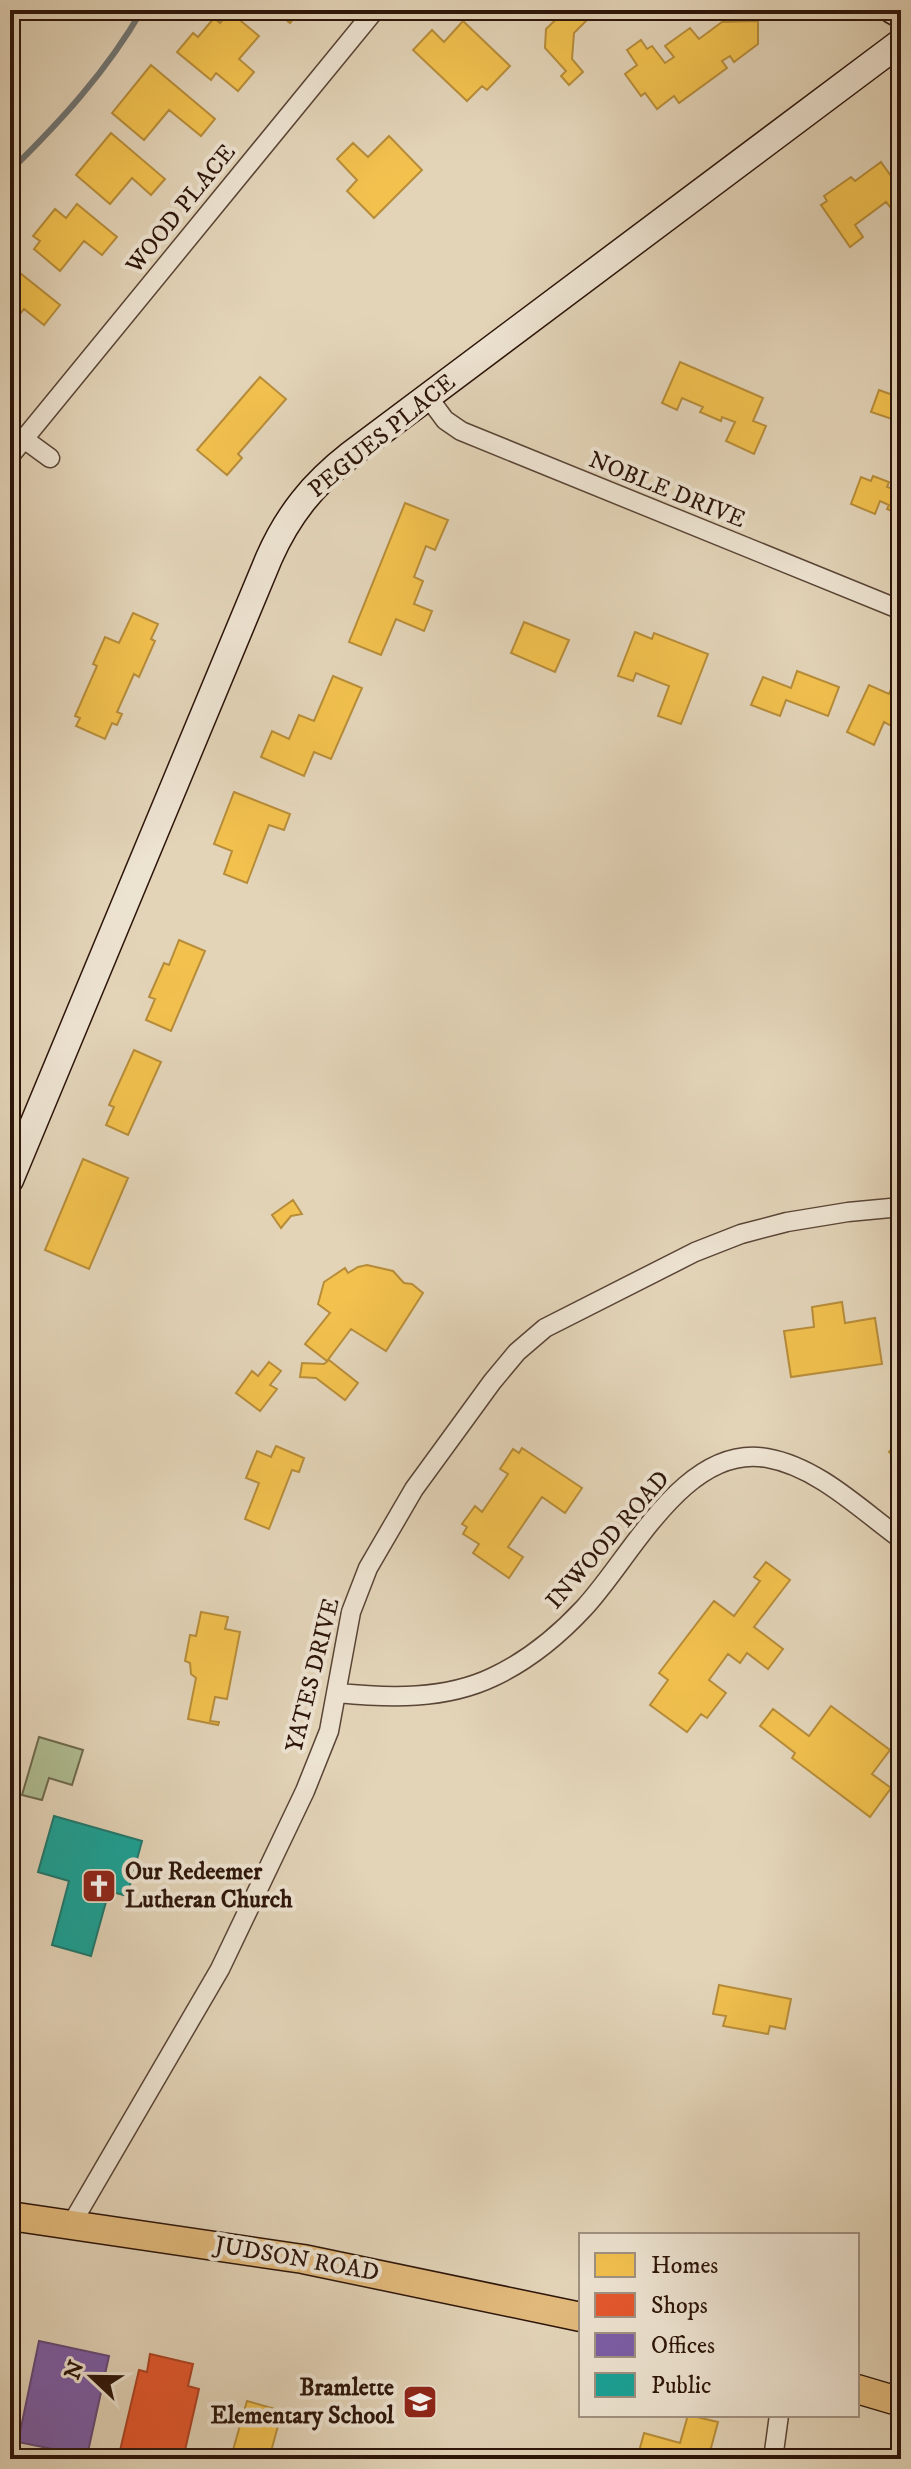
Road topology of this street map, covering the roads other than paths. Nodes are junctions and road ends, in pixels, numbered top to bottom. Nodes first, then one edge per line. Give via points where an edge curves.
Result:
1 (375, 10) edge
2 (892, 10) edge
3 (901, 15) edge
4 (901, 42) edge
5 (428, 397) junction
6 (24, 439) junction
7 (10, 456) edge
8 (50, 458) dead end
9 (901, 610) edge
10 (10, 1180) edge
11 (901, 1207) edge
12 (901, 1539) edge
13 (338, 1693) junction
14 (10, 2216) edge
15 (72, 2223) junction
16 (579, 2317) edge
17 (859, 2390) edge
18 (901, 2402) edge
19 (779, 2417) edge
20 (773, 2459) edge

1 - 6 street, WOOD PLACE
2 - 3 street
4 - 5 street, PEGUES PLACE
5 - 9 street, NOBLE DRIVE via 461,431
5 - 10 street, PEGUES PLACE via 328,473 284,527
6 - 7 street, WOOD PLACE
6 - 8 street
11 - 13 street, YATES DRIVE via 787,1222 741,1234 695,1252 531,1339 492,1382 382,1541 351,1612
12 - 13 street, INWOOD ROAD via 798,1468 767,1458 732,1459 710,1467 680,1491 586,1606 517,1664 491,1679 431,1694 383,1698
13 - 15 street, YATES DRIVE via 319,1759 220,1969
14 - 15 main road, JUDSON ROAD
15 - 16 main road, JUDSON ROAD via 303,2259
17 - 18 main road
19 - 20 street

